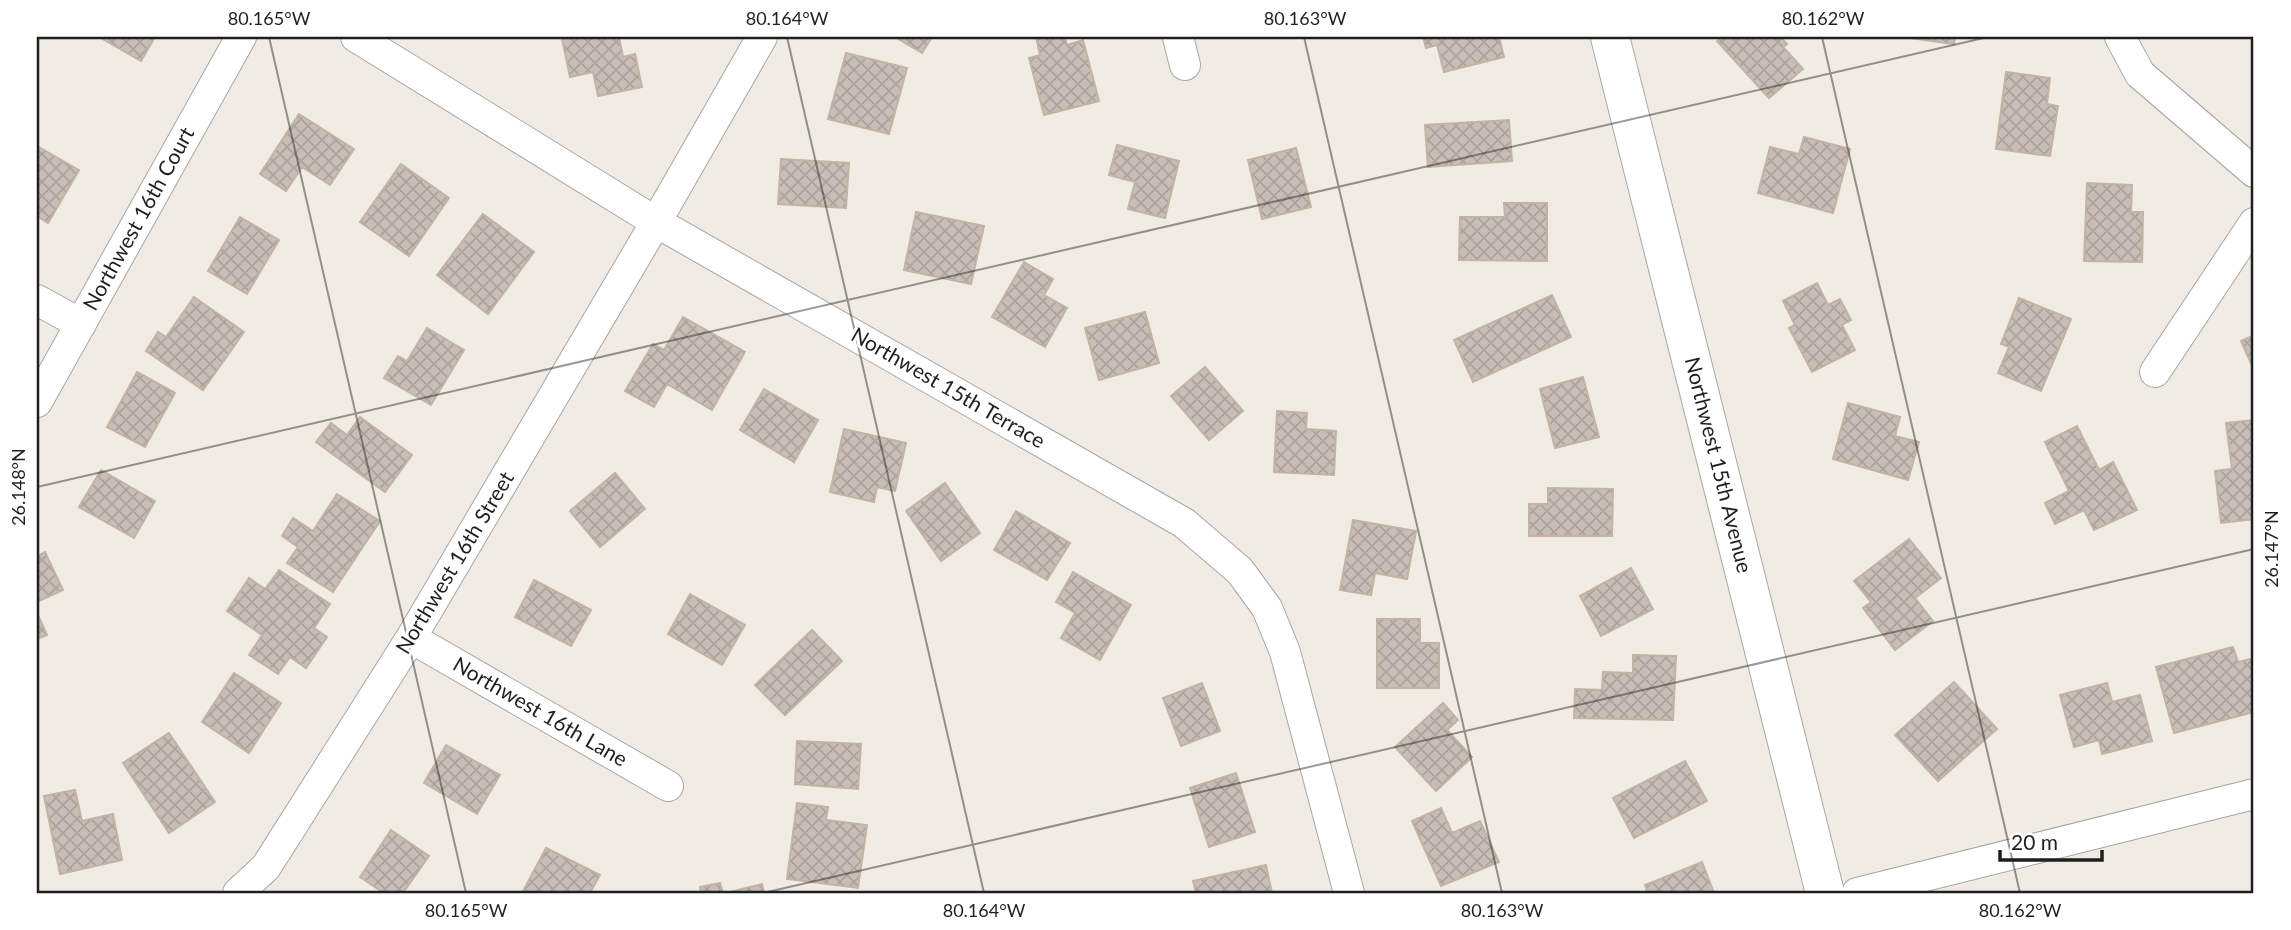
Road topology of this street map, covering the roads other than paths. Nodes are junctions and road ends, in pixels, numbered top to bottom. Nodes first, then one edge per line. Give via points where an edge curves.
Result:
1 (241, 37) edge
2 (356, 37) edge
3 (761, 37) edge
4 (1610, 37) edge
5 (2120, 37) edge
6 (2254, 172) edge
7 (656, 222) junction
8 (2254, 223) edge
9 (37, 300) edge
10 (81, 324) junction
11 (2155, 372) dead end
12 (37, 402) edge
13 (411, 638) junction
14 (668, 786) dead end
15 (2254, 794) edge
16 (238, 893) edge
17 (1349, 893) edge
18 (1825, 893) edge
19 (1857, 893) edge

1 - 10 street, Northwest 16th Court
2 - 7 street, Northwest 15th Terrace
3 - 7 street, Northwest 16th Street
4 - 18 street, Northwest 15th Avenue
5 - 6 street via 2140,74
7 - 13 street, Northwest 16th Street
7 - 17 street, Northwest 15th Terrace via 1184,523 1240,571 1267,608 1285,652
8 - 11 street
9 - 10 street
10 - 12 street, Northwest 16th Court
13 - 14 street, Northwest 16th Lane
13 - 16 street, Northwest 16th Street via 266,867
15 - 19 street

